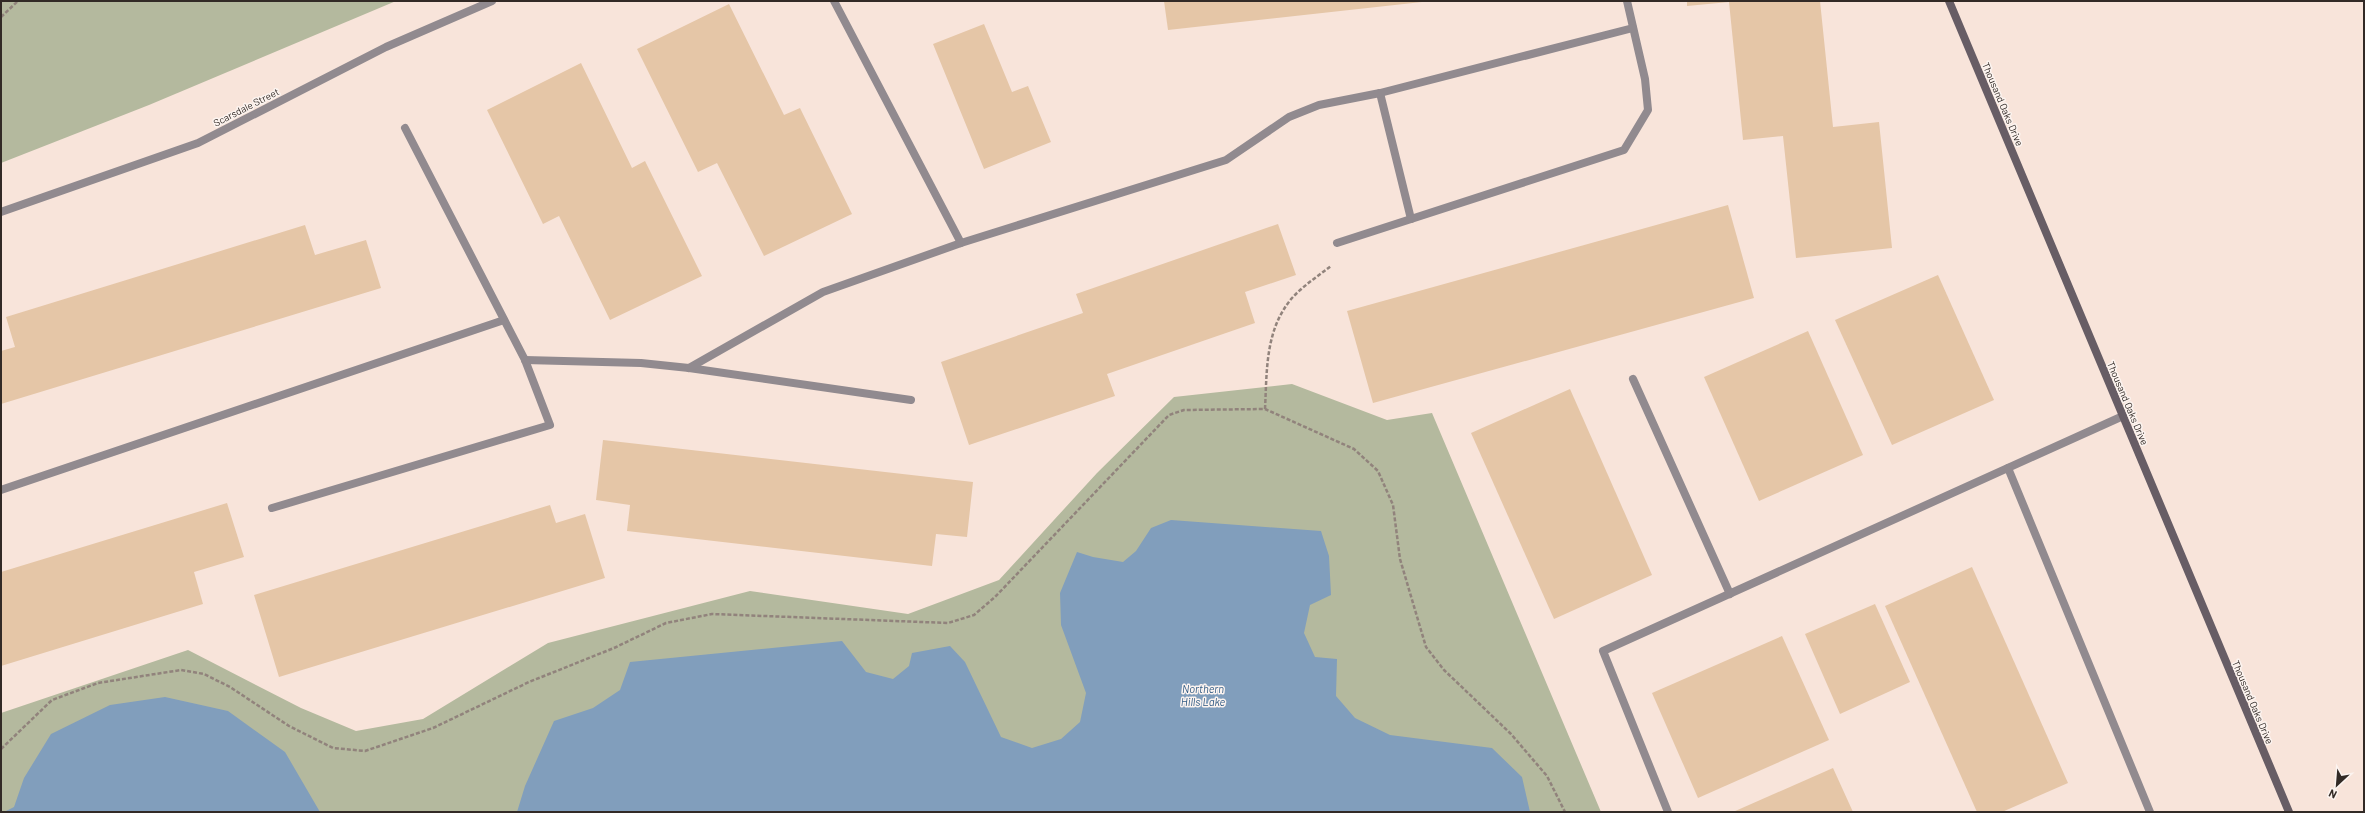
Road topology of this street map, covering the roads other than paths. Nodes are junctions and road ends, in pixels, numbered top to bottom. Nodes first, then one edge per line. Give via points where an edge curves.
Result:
1 (492, 1) edge
2 (834, 1) edge
3 (1626, 1) edge
4 (1949, 1) edge
5 (1633, 28) junction
6 (1380, 93) junction
7 (406, 128) dead end
8 (1, 212) edge
9 (1411, 219) junction
10 (961, 243) junction
11 (1337, 243) road end
12 (504, 320) junction
13 (525, 360) junction
14 (689, 368) junction
15 (1633, 379) dead end
16 (911, 400) dead end
17 (2123, 416) junction
18 (2008, 468) junction
19 (1, 490) edge
20 (272, 508) dead end
21 (1730, 594) junction
22 (1668, 812) edge
23 (2150, 812) edge
24 (2289, 812) edge

1 - 8 street, Scarsdale Street via 386,47 198,143
2 - 10 street
3 - 5 street
4 - 17 main road, Thousand Oaks Drive
5 - 6 street
5 - 9 street via 1645,79 1648,110 1624,150
6 - 9 street
6 - 10 street via 1319,105 1289,117 1226,160
7 - 12 street
9 - 11 street
10 - 14 street via 824,292
12 - 13 street
12 - 19 street
13 - 14 street via 641,363
13 - 20 street via 550,425
14 - 16 street
15 - 21 street
17 - 18 street
17 - 24 main road, Thousand Oaks Drive
18 - 21 street
18 - 23 street
21 - 22 street via 1603,651

